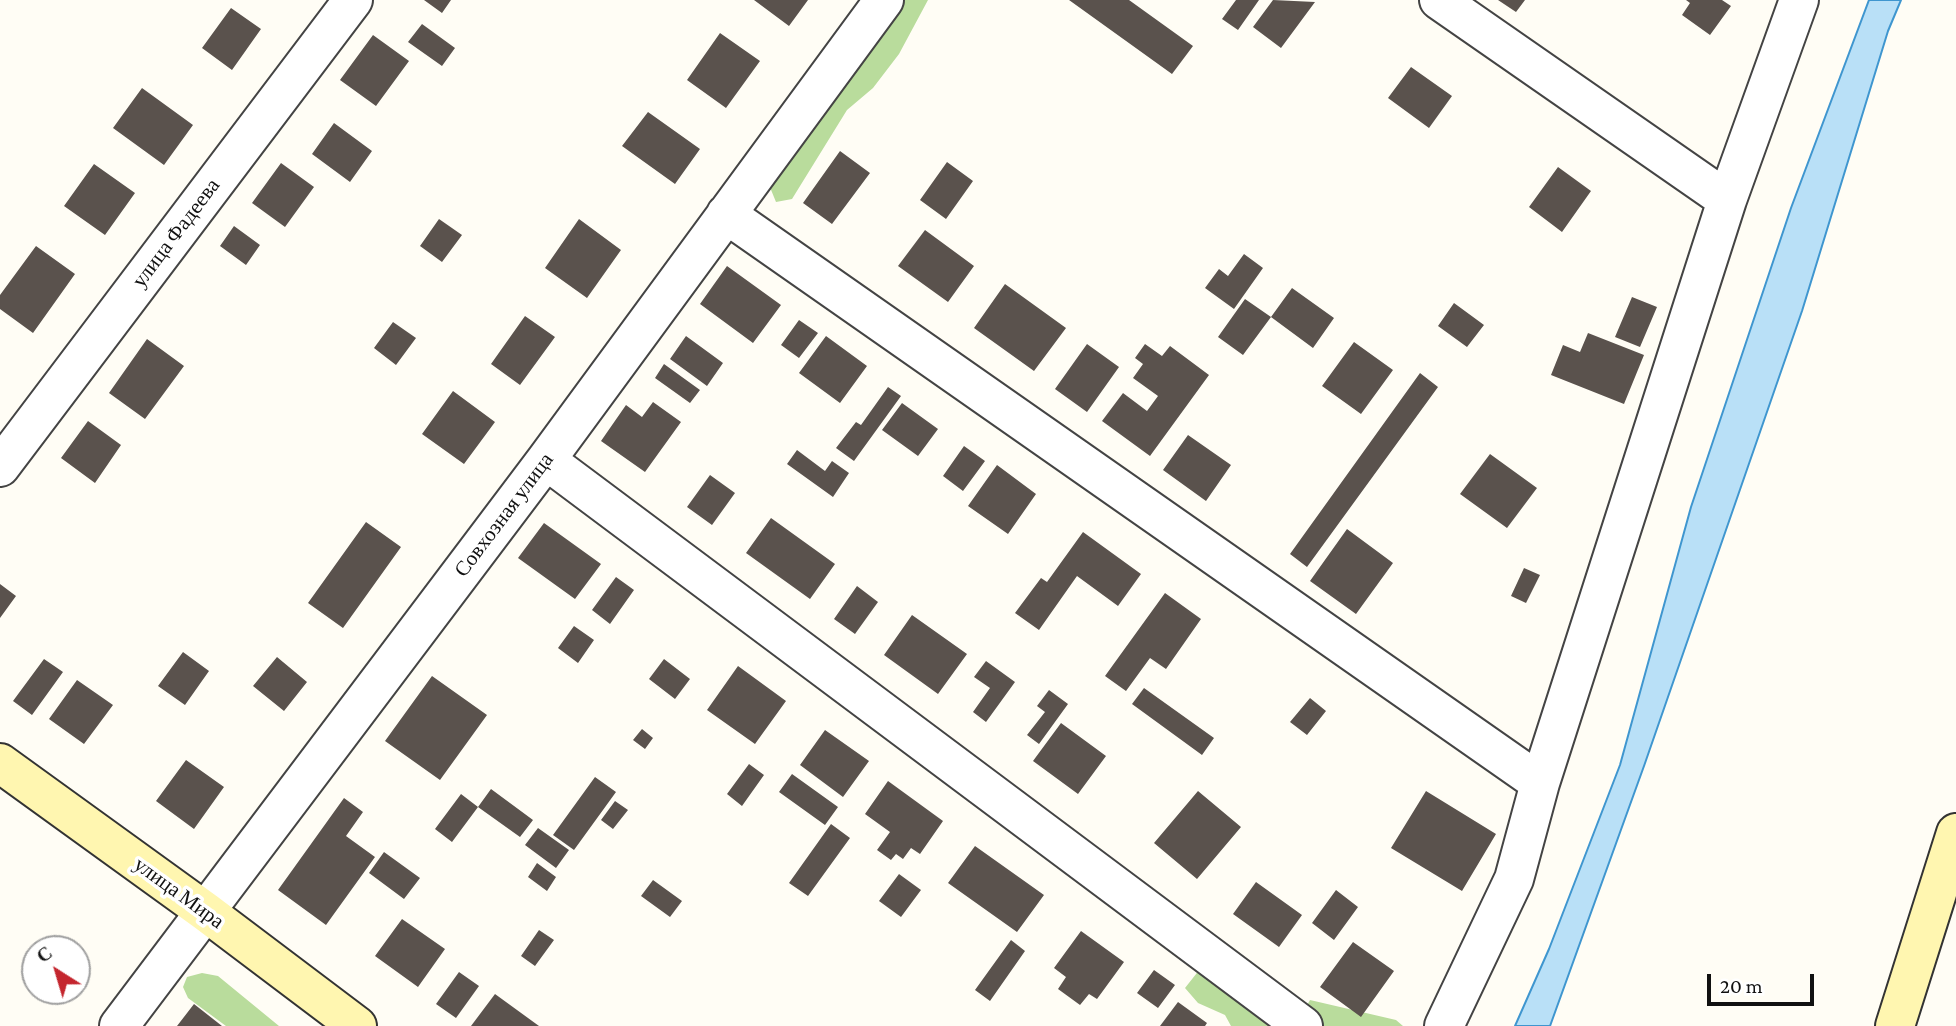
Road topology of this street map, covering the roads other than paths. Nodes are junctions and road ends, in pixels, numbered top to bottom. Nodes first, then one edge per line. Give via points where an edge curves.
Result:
1 (353, 0) edge
2 (884, 0) edge
3 (1439, 0) edge
4 (1799, 0) edge
5 (1727, 200) junction
6 (726, 214) junction
7 (545, 460) junction
8 (0, 467) edge
9 (0, 764) edge
10 (1540, 783) junction
11 (1956, 833) edge
12 (206, 912) junction
13 (119, 1026) edge
14 (356, 1026) edge
15 (1303, 1026) edge
16 (1444, 1026) edge
17 (1895, 1026) edge

1 - 8 street, улица Фадеева
2 - 6 street, Совхозная улица
3 - 5 street
4 - 5 street
5 - 10 street
6 - 7 street, Совхозная улица
6 - 10 street
7 - 12 street, Совхозная улица
7 - 15 street
9 - 12 main road, улица Мира
10 - 16 street via 1514,879
11 - 17 main road
12 - 13 street, Совхозная улица
12 - 14 main road, улица Мира

